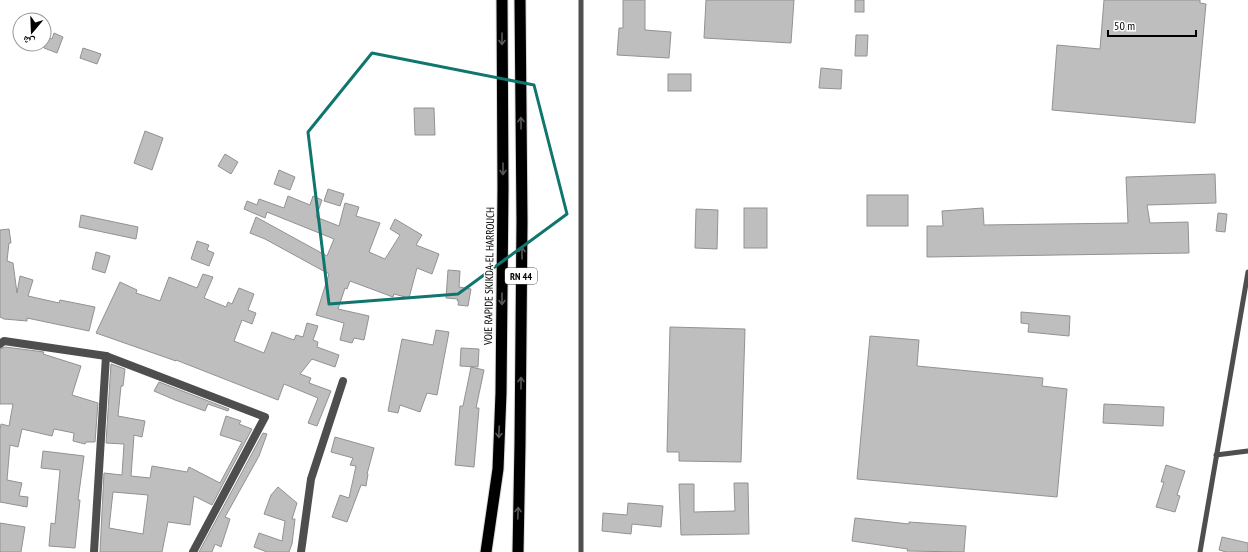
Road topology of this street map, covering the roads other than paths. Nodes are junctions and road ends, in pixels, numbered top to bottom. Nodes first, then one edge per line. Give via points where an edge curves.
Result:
1 (502, 0) edge
2 (520, 0) edge
3 (581, 0) edge
4 (1248, 272) edge
5 (0, 344) edge
6 (106, 356) junction
7 (343, 381) dead end
8 (1248, 451) edge
9 (1216, 456) junction
10 (94, 552) edge
11 (193, 552) edge
12 (301, 552) edge
13 (486, 552) edge
14 (518, 552) edge
15 (581, 552) edge
16 (1200, 552) edge

1 -> 13 highway, VOIE RAPIDE SKIKDA-EL HARROUCH / RN 44 via 501,393 498,469
14 -> 2 highway, RN 44 via 522,221
3 - 15 lane
4 - 9 lane
5 - 6 street via 4,341
6 - 10 street
6 - 11 street via 265,417
7 - 12 street via 311,479
8 - 9 lane
9 - 16 lane

